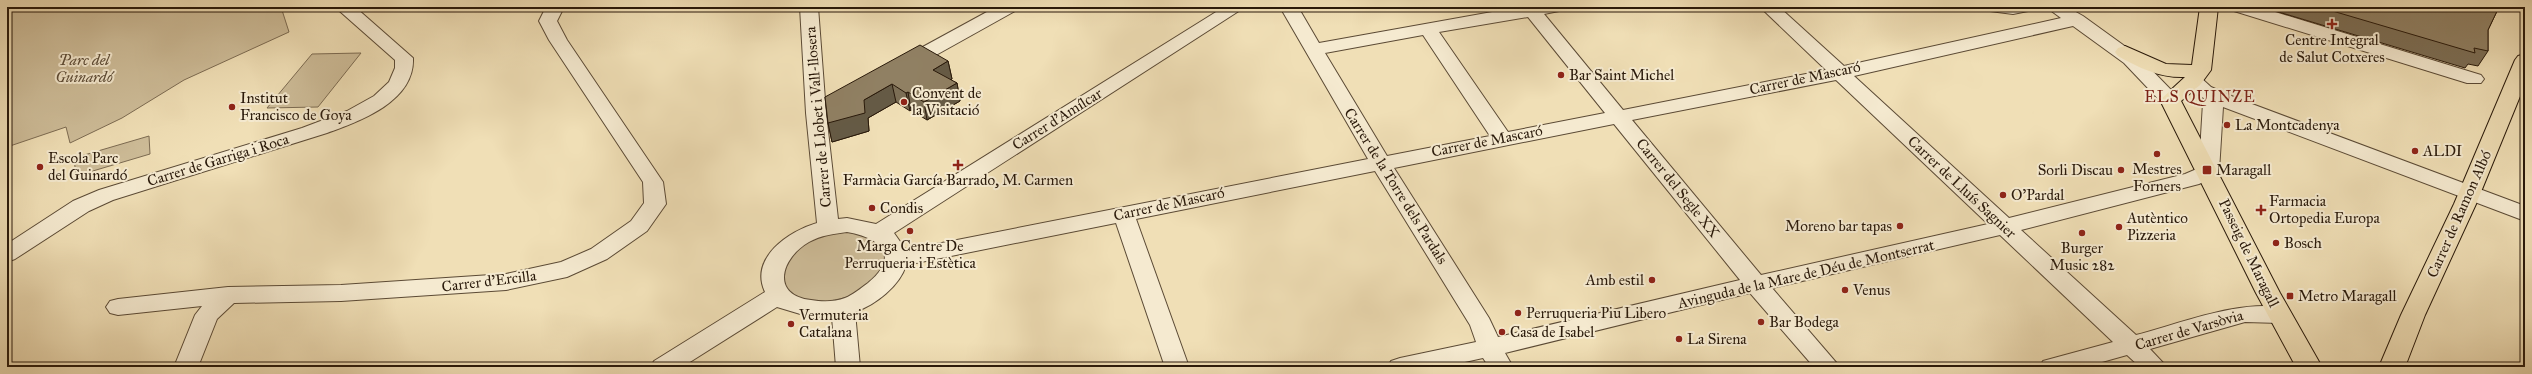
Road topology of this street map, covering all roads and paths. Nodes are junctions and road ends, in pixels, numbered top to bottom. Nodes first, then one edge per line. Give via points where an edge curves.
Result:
1 (344, 7) edge
2 (555, 7) edge
3 (809, 7) edge
4 (1009, 7) edge
5 (1236, 7) edge
6 (1289, 7) edge
7 (1553, 7) edge
8 (1770, 7) edge
9 (1996, 7) edge
10 (2022, 7) edge
11 (2055, 7) edge
12 (2209, 7) edge
13 (2240, 7) edge
14 (1531, 9) edge
15 (2077, 20) junction
16 (1427, 28) junction
17 (1314, 49) junction
18 (2125, 52) junction
19 (2525, 60) edge
20 (1840, 73) junction
21 (886, 74) edge
22 (2197, 75) junction
23 (2474, 79) dead end
24 (2170, 100) junction
25 (2229, 102) junction
26 (1618, 115) junction
27 (1502, 138) junction
28 (1380, 162) junction
29 (2209, 171) junction
30 (2469, 193) junction
31 (1124, 214) junction
32 (2525, 214) edge
33 (828, 227) junction
34 (2004, 227) junction
35 (879, 232) junction
36 (7, 254) edge
37 (897, 259) junction
38 (1757, 286) junction
39 (228, 295) junction
40 (778, 295) junction
41 (118, 307) dead end
42 (843, 307) junction
43 (2280, 315) junction
44 (2132, 346) junction
45 (1495, 358) edge
46 (186, 367) edge
47 (663, 367) edge
48 (848, 367) edge
49 (1178, 367) edge
50 (1400, 367) edge
51 (1828, 367) edge
52 (2052, 367) edge
53 (2155, 367) edge
54 (2309, 367) edge
55 (2392, 367) edge

1 - 36 street, Carrer de Garriga i Roca via 404,58 404,72 400,81 381,99 354,115 318,129 106,195 80,206
2 - 39 street, Carrer d'Ercilla via 548,21 558,40 653,182 655,204 639,226 599,254 574,266 506,282 341,293
3 - 33 street, Carrer de Llobet i Vall-llosera via 824,108
4 - 21 street
5 - 35 street, Carrer d'Amílcar
6 - 17 street, Carrer de la Torre dels Pardals
7 - 14 street
8 - 20 street, Carrer de Lluís Sagnier
9 - 10 street
11 - 15 street, Passeig de Maragall
12 - 22 main road
13 - 23 street
14 - 16 street
14 - 26 street, Carrer del Segle XX
15 - 18 street, Passeig de Maragall
15 - 20 street, Carrer de Mascaró
16 - 17 street
16 - 27 street
17 - 28 street, Carrer de la Torre dels Pardals
18 - 22 main road via 2160,70
18 - 24 street, Passeig de Maragall via 2151,76
19 - 30 main road, Carrer de Ramon Albó
20 - 26 street, Carrer de Mascaró
20 - 34 street, Carrer de Lluís Sagnier
22 - 24 main road
22 - 25 street via 2204,91
24 - 29 main road, Passeig de Maragall
25 - 29 street via 2219,100 2213,103
25 - 30 street
26 - 27 street, Carrer de Mascaró
26 - 38 street, Carrer del Segle XX
27 - 28 street, Carrer de Mascaró
28 - 31 street, Carrer de Mascaró
28 - 45 street, Carrer de la Torre dels Pardals via 1481,324
29 - 34 street, Avinguda de la Mare de Déu de Montserrat via 2181,182
29 - 43 main road, Passeig de Maragall
30 - 32 street
30 - 55 main road, Carrer de Ramon Albó
31 - 37 street, Carrer de Mascaró
31 - 49 street
33 - 35 street via 847,225
33 - 40 street via 796,240 775,261 772,285
34 - 38 street, Avinguda de la Mare de Déu de Montserrat
34 - 44 street, Carrer de Lluís Sagnier
35 - 37 street via 889,239 895,248
37 - 42 street via 894,271 886,283 857,302
38 - 45 street, Avinguda de la Mare de Déu de Montserrat
38 - 51 street, Carrer del Segle XX
39 - 41 street, Carrer d'Ercilla
39 - 46 street via 207,315
40 - 42 street via 788,303 803,308
40 - 47 street
42 - 48 street
43 - 44 street, Carrer de Varsòvia via 2245,314
43 - 54 main road, Passeig de Maragall
44 - 52 street, Carrer de Varsòvia
44 - 53 street, Carrer de Lluís Sagnier
45 - 50 street, Avinguda de la Mare de Déu de Montserrat

